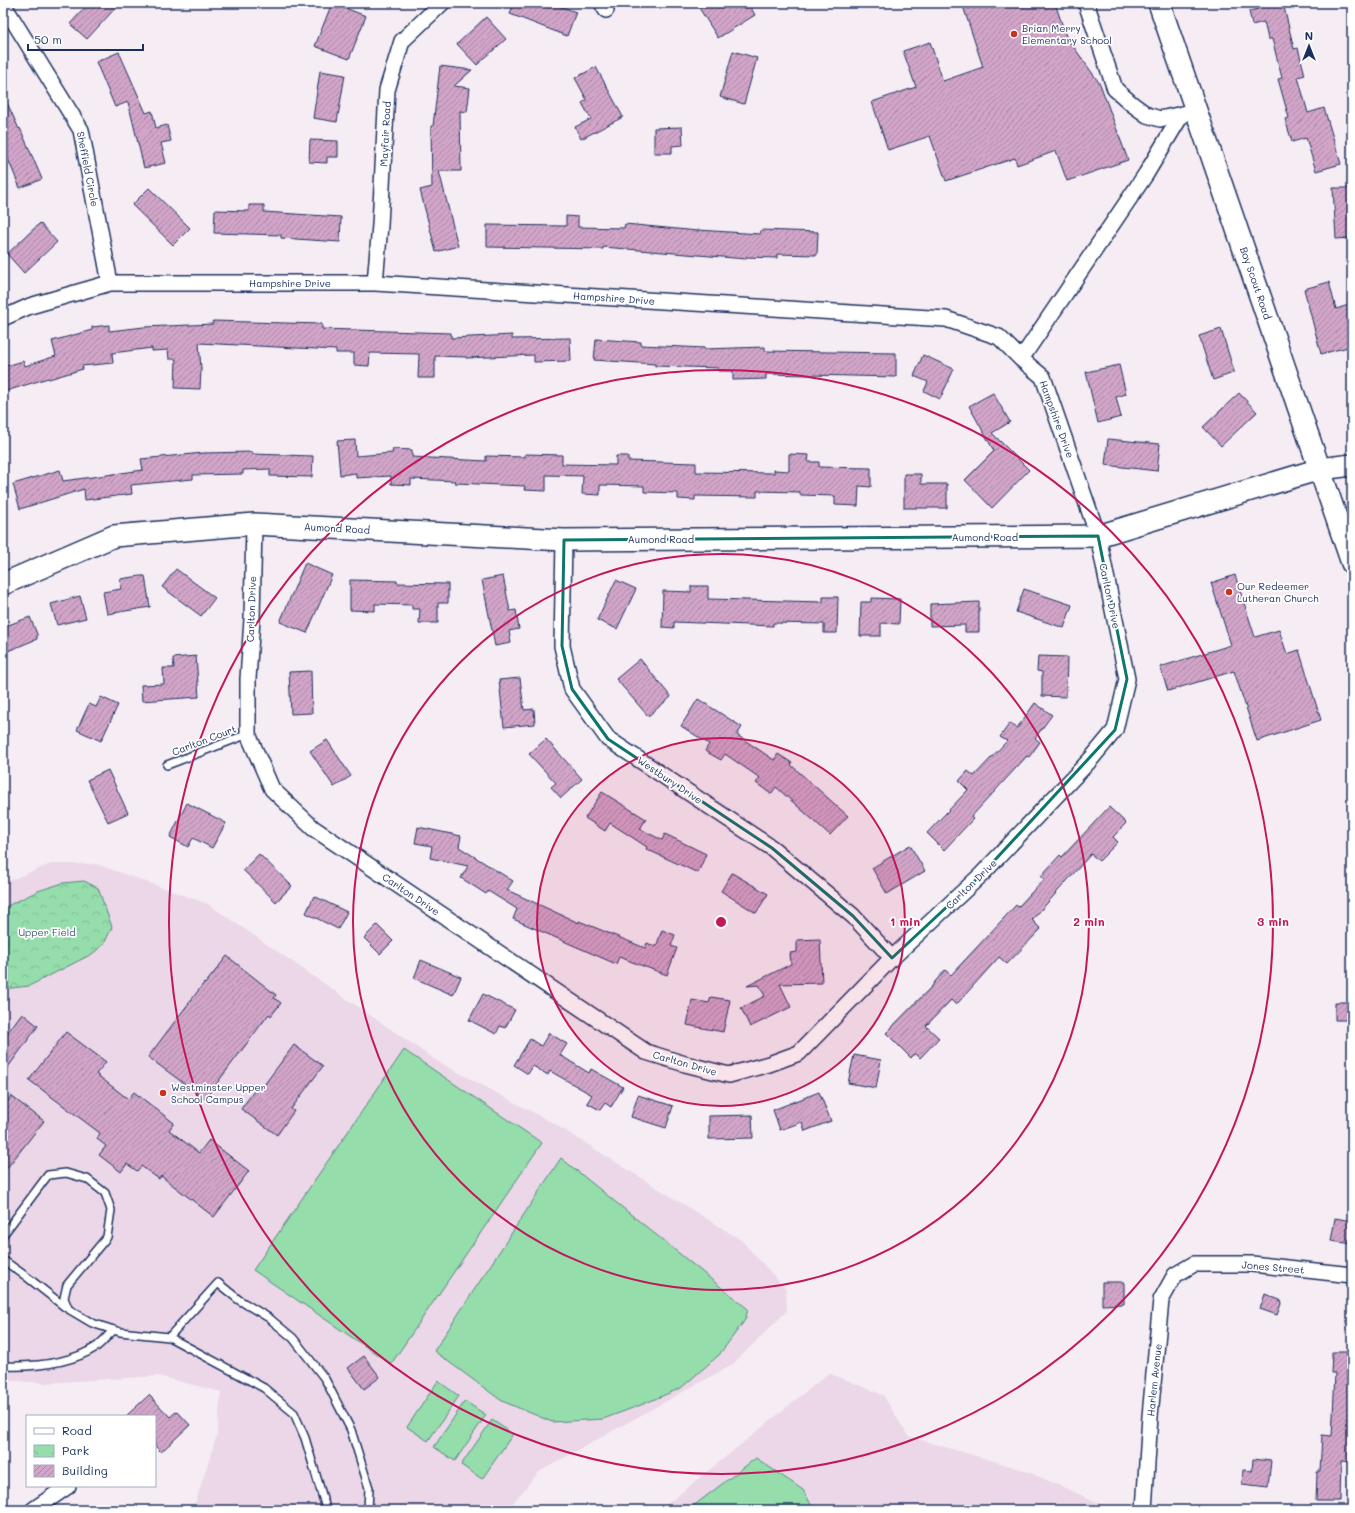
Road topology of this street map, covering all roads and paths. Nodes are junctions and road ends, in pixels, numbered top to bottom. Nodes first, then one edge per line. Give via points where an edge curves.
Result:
1 (442, 3) edge
2 (1086, 3) edge
3 (1159, 3) edge
4 (8, 8) edge
5 (1189, 112) junction
6 (110, 283) junction
7 (375, 283) junction
8 (3, 318) edge
9 (1021, 359) junction
10 (1352, 465) edge
11 (1320, 469) junction
12 (254, 524) junction
13 (1098, 536) junction
14 (564, 540) junction
15 (1352, 563) edge
16 (3, 584) edge
17 (248, 734) junction
18 (166, 765) dead end
19 (892, 958) junction
20 (3, 1235) edge
21 (3, 1260) edge
22 (1194, 1264) joint
23 (1352, 1275) edge
24 (68, 1308) junction
25 (114, 1330) junction
26 (169, 1337) junction
27 (3, 1366) edge
28 (67, 1487) edge
29 (33, 1510) edge
30 (324, 1510) edge
31 (368, 1510) edge
32 (1144, 1510) edge

1 - 7 street, Mayfair Road via 402,41 387,90
2 - 5 street via 1115,89 1148,115 1160,119
3 - 5 street, Boy Scout Road
4 - 6 street, Sheffield Circle via 81,130
5 - 9 street
5 - 11 street, Boy Scout Road
6 - 7 street, Hampshire Drive
6 - 8 street, Hampshire Drive via 30,306
7 - 9 street, Hampshire Drive via 946,319 999,337
9 - 13 street, Hampshire Drive via 1043,377
10 - 11 street, Aumond Road
11 - 13 street, Aumond Road
11 - 15 street, Boy Scout Road
12 - 14 street, Aumond Road
12 - 16 street, Aumond Road via 114,536
12 - 17 street, Carlton Drive
13 - 14 street, Aumond Road
13 - 19 street, Carlton Drive via 1127,679 1114,730 1091,759 982,874
14 - 19 street, Westbury Drive via 562,646 572,689 608,739 772,848 853,916
17 - 18 lane, Carlton Court
17 - 19 street, Carlton Drive via 272,789 313,828 646,1052 729,1075 799,1054
20 - 24 lane via 48,1175 66,1174 87,1179 105,1193 111,1210 107,1237 67,1285 64,1298
21 - 24 lane
22 - 23 street, Jones Street via 1252,1264
22 - 32 street, Harlem Avenue via 1175,1275 1161,1300
24 - 25 lane via 92,1323
25 - 26 lane
25 - 27 lane via 96,1347 68,1360 21,1367
26 - 30 lane via 264,1388 294,1413 305,1438
26 - 31 lane via 218,1284 269,1318 293,1338 325,1379 351,1430 369,1488
28 - 29 street

